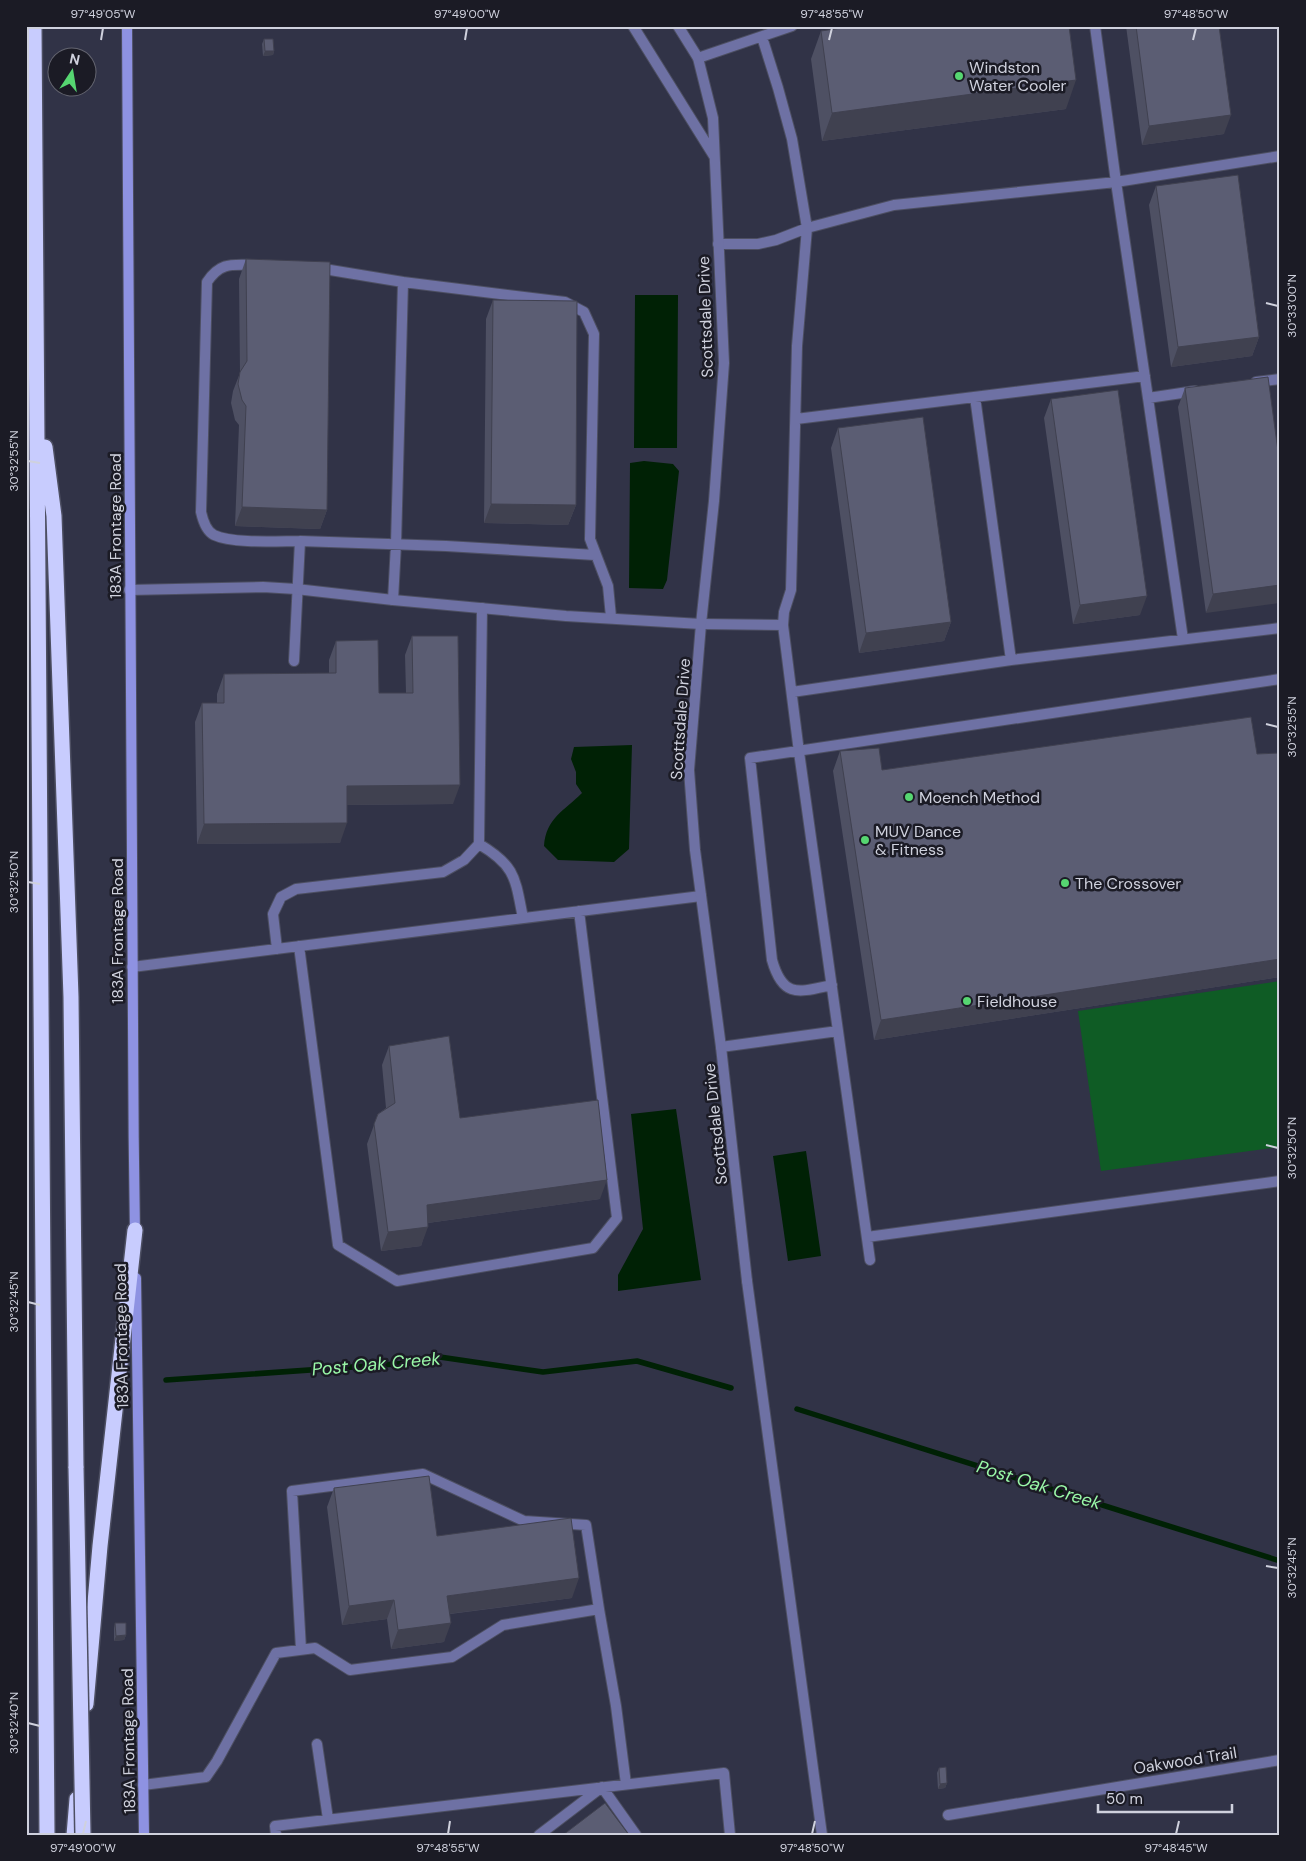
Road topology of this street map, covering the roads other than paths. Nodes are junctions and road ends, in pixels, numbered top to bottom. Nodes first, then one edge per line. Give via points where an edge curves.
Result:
1 (34, 26) edge
2 (127, 26) edge
3 (633, 26) edge
4 (678, 26) edge
5 (792, 26) edge
6 (1095, 26) edge
7 (762, 36) junction
8 (698, 58) junction
9 (1280, 156) edge
10 (714, 157) junction
11 (1116, 182) junction
12 (807, 228) junction
13 (718, 244) junction
14 (266, 265) edge
15 (304, 265) edge
16 (403, 282) junction
17 (1145, 376) junction
18 (1280, 379) edge
19 (36, 384) junction
20 (1242, 384) edge
21 (1205, 390) edge
22 (975, 397) junction
23 (1148, 398) junction
24 (796, 419) junction
25 (300, 541) junction
26 (396, 544) junction
27 (595, 555) junction
28 (296, 589) junction
29 (129, 590) junction
30 (393, 600) junction
31 (482, 608) junction
32 (611, 617) junction
33 (701, 624) junction
34 (783, 625) junction
35 (1280, 628) edge
36 (1183, 640) junction
37 (1011, 660) junction
38 (294, 661) dead end
39 (1280, 679) edge
40 (792, 692) junction
41 (799, 752) junction
42 (479, 844) junction
43 (701, 896) junction
44 (579, 911) junction
45 (523, 918) junction
46 (299, 946) junction
47 (277, 949) junction
48 (132, 967) junction
49 (832, 985) junction
50 (838, 1031) junction
51 (721, 1047) junction
52 (1280, 1182) edge
53 (135, 1230) junction
54 (867, 1236) junction
55 (870, 1260) dead end
56 (599, 1609) junction
57 (301, 1649) junction
58 (317, 1744) dead end
59 (1280, 1760) edge
60 (626, 1784) junction
61 (144, 1785) junction
62 (602, 1786) junction
63 (948, 1815) dead end
64 (328, 1819) junction
65 (47, 1835) edge
66 (74, 1835) edge
67 (83, 1835) edge
68 (144, 1835) edge
69 (276, 1835) edge
70 (539, 1835) edge
71 (636, 1835) edge
72 (730, 1835) edge
73 (822, 1835) edge

1 - 19 highway
2 - 29 main road, 183A Frontage Road
3 - 10 street, Scottsdale Drive
4 - 8 street, Scottsdale Drive
5 - 7 street
6 - 11 street
7 - 8 street
7 - 12 street via 792,139
8 - 10 street, Scottsdale Drive via 713,118
9 - 11 street
10 - 13 street, Scottsdale Drive
11 - 12 street via 894,205
11 - 17 street
12 - 13 street via 758,244
12 - 24 street via 797,346
13 - 33 street, Scottsdale Drive via 724,363
14 - 25 street via 228,265 214,271 207,282 201,512 204,525 213,535 232,539
15 - 16 street
16 - 26 street
16 - 27 street via 565,302 584,312 594,334 590,539
17 - 22 street
17 - 23 street
18 - 20 street
19 - 65 highway
19 - 67 highway, bridge via 54,525 71,997
21 - 23 street
22 - 24 street
22 - 37 street
23 - 36 street
24 - 34 street via 791,590
25 - 26 street
25 - 28 street
26 - 27 street
26 - 30 street
27 - 32 street via 608,586
28 - 29 street
28 - 30 street
28 - 38 street
29 - 48 main road, 183A Frontage Road
30 - 31 street
31 - 32 street
31 - 42 street
32 - 33 street
33 - 34 street
33 - 43 street, Scottsdale Drive via 689,770
34 - 40 street
35 - 36 street
36 - 37 street
37 - 40 street
39 - 41 street
40 - 41 street
41 - 49 street
41 - 49 street via 750,758 772,960 777,978 787,988 803,991
42 - 45 street via 497,855 514,876
42 - 47 street via 464,860 443,872 296,889 281,897 273,914
43 - 44 street
43 - 51 street, Scottsdale Drive
44 - 45 street
44 - 46 street via 617,1218 593,1248 397,1281 338,1245
45 - 46 street
46 - 47 street
47 - 48 street
48 - 53 main road, 183A Frontage Road
49 - 50 street
50 - 51 street
50 - 54 street
51 - 73 street, Scottsdale Drive via 747,1281
52 - 54 street
53 - 61 main road, 183A Frontage Road
53 - 66 highway via 100,1546
54 - 55 street
56 - 57 street via 502,1625 452,1657 350,1670 315,1648
56 - 57 street via 586,1525 524,1521 423,1474 292,1491
56 - 60 street
57 - 61 street via 276,1653 206,1777
58 - 64 street
59 - 63 street, Oakwood Trail
60 - 62 street
60 - 72 street via 724,1773
61 - 68 main road, 183A Frontage Road
62 - 64 street
62 - 70 street
62 - 71 street
64 - 69 street via 275,1826

